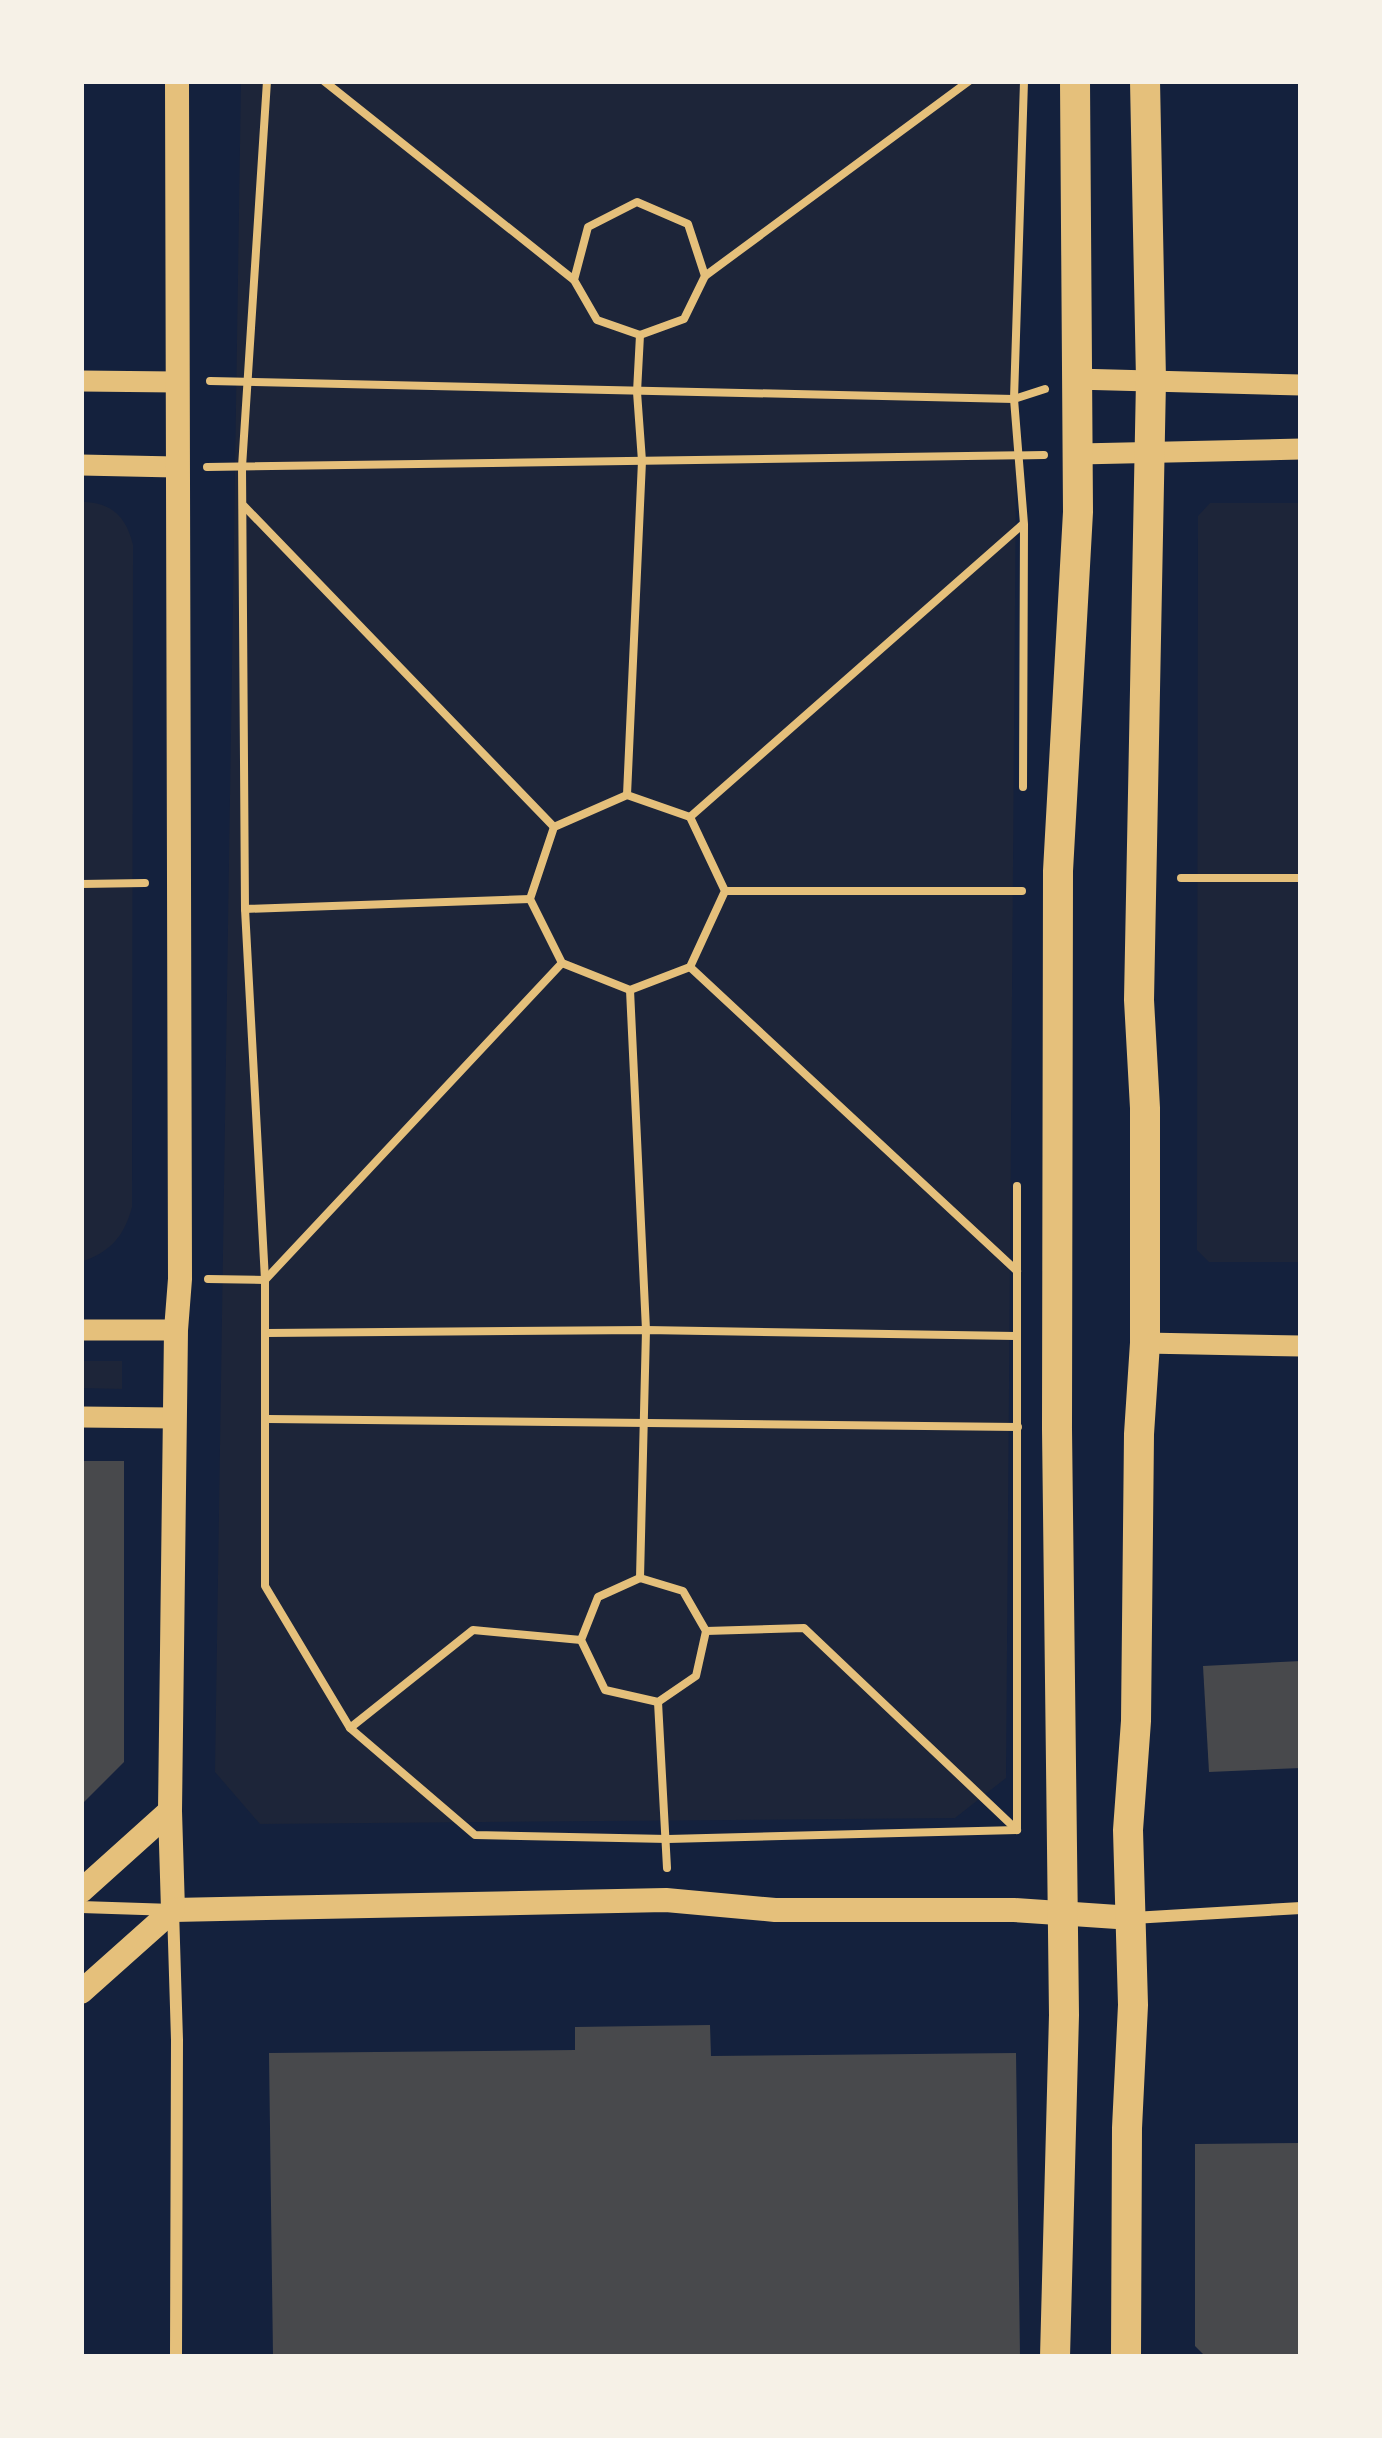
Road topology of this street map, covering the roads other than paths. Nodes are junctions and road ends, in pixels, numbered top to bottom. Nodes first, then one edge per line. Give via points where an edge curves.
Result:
1 (177, 81) edge
2 (1075, 81) edge
3 (1145, 81) edge
4 (1075, 379) junction
5 (1151, 380) junction
6 (81, 381) edge
7 (176, 382) junction
8 (1301, 385) edge
9 (1301, 449) edge
10 (1148, 451) junction
11 (1078, 454) junction
12 (81, 464) edge
13 (175, 467) junction
14 (81, 1330) edge
15 (176, 1330) junction
16 (1145, 1343) junction
17 (1301, 1346) edge
18 (81, 1417) edge
19 (174, 1418) junction
20 (170, 1811) junction
21 (81, 1891) edge
22 (81, 1906) edge
23 (1301, 1908) edge
24 (173, 1910) junction
25 (1063, 1912) junction
26 (1132, 1918) junction
27 (81, 1992) edge
28 (176, 2357) edge
29 (1055, 2357) edge
30 (1126, 2357) edge

1 - 7 main road
2 - 4 main road
3 - 5 main road
4 - 5 street
4 - 11 main road
5 - 8 street
5 - 10 main road
6 - 7 street
7 - 13 main road
9 - 10 street
10 - 11 street
10 - 16 main road via 1139,1000
11 - 25 main road via 1058,872
12 - 13 street
13 - 15 main road
14 - 15 street
15 - 19 main road
16 - 17 street
16 - 26 main road via 1128,1829
18 - 19 street
19 - 20 main road
20 - 21 main road
20 - 24 main road
22 - 24 street
23 - 26 street
24 - 25 main road via 666,1900 776,1910
24 - 27 main road
24 - 28 street
25 - 26 main road
25 - 29 main road
26 - 30 main road

